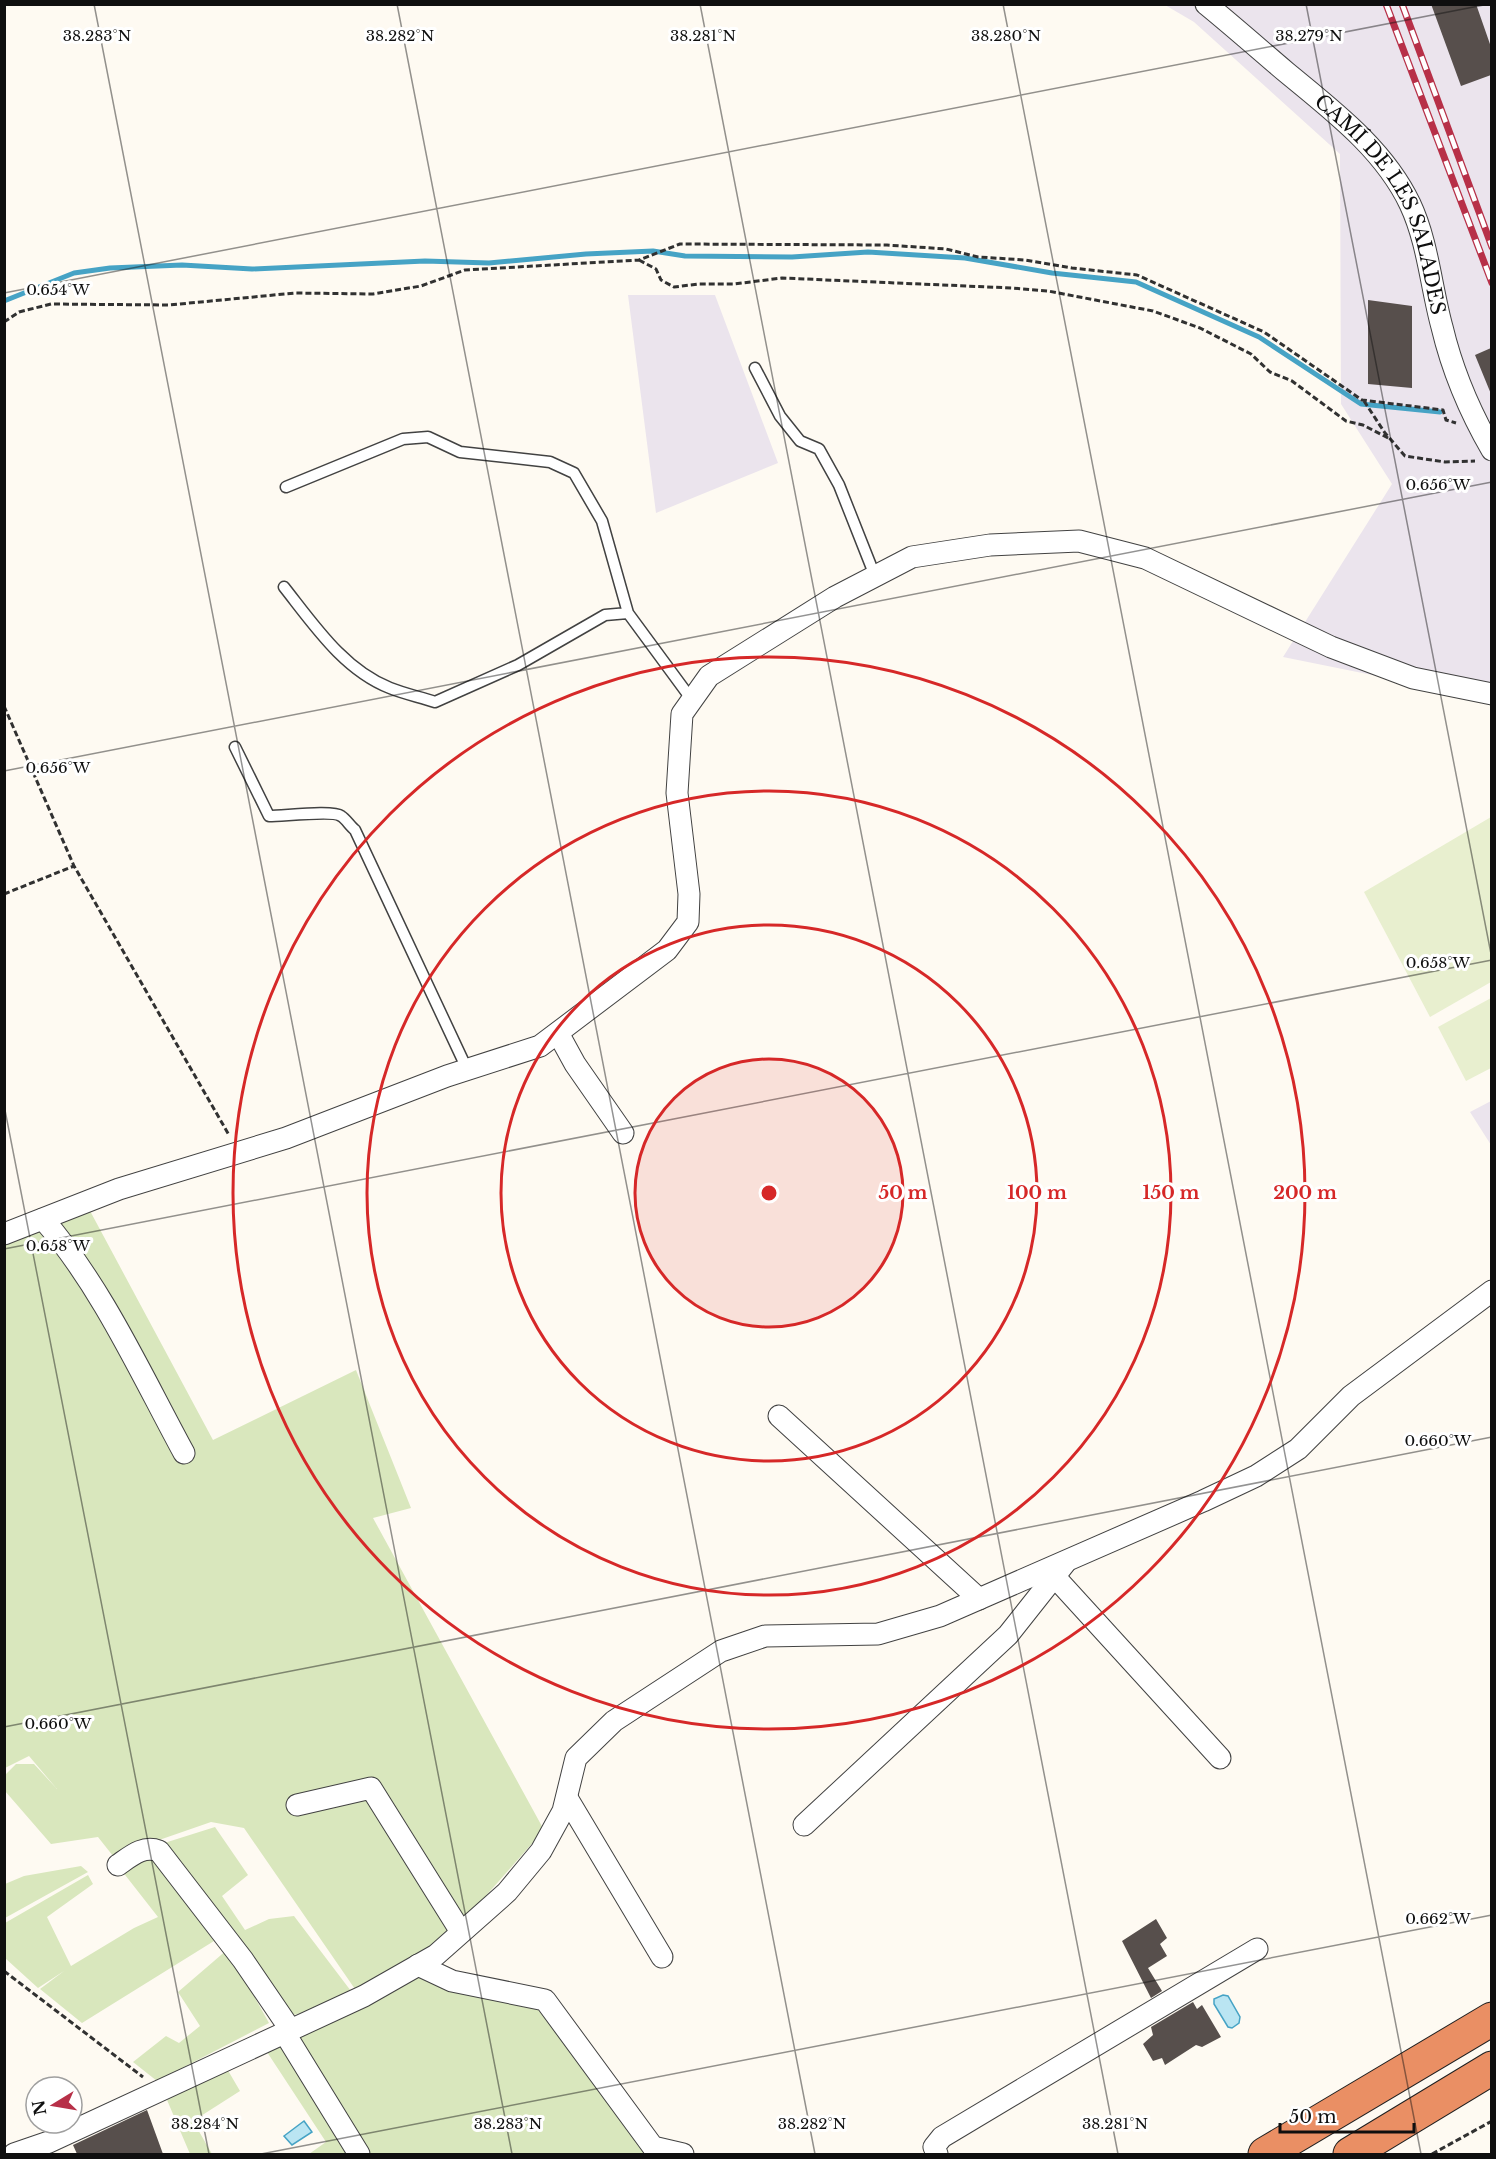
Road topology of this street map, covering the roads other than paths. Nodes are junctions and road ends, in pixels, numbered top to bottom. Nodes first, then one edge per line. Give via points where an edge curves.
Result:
1 (1206, 4) edge
2 (755, 368) dead end
3 (1484, 448) edge
4 (286, 487) dead end
5 (875, 576) junction
6 (284, 587) dead end
7 (628, 613) junction
8 (1491, 694) edge
9 (692, 700) junction
10 (235, 747) dead end
11 (558, 1033) junction
12 (467, 1069) junction
13 (623, 1133) dead end
14 (43, 1219) junction
15 (4, 1234) edge
16 (1491, 1291) edge
17 (779, 1416) dead end
18 (184, 1453) dead end
19 (1061, 1568) junction
20 (979, 1599) junction
21 (1220, 1758) dead end
22 (567, 1798) junction
23 (297, 1805) dead end
24 (804, 1825) dead end
25 (117, 1865) dead end
26 (461, 1932) junction
27 (1257, 1949) dead end
28 (662, 1957) dead end
29 (418, 1965) junction
30 (1491, 2019) edge
31 (287, 2031) junction
32 (1491, 2068) edge
33 (14, 2154) edge
34 (358, 2154) edge
35 (683, 2154) edge
36 (937, 2154) edge
37 (1265, 2154) edge
38 (1350, 2154) edge

1 - 3 street, CAMÍ DE LES SALADES via 1321,101 1367,143 1394,175 1411,205 1442,329
2 - 5 lane via 780,416 800,441 819,449 839,485
4 - 7 lane via 403,439 428,437 460,452 550,462 574,472 602,521
5 - 8 street via 912,557 990,544 1079,541 1145,558 1331,647 1413,678
5 - 9 street via 710,676
6 - 7 lane via 326,640 353,665 389,688 435,702 518,665 605,615
7 - 9 lane
9 - 11 street via 682,714 677,793 689,894 688,922 667,950
10 - 12 lane via 269,816 327,812 340,815 354,830
11 - 12 street via 540,1046
11 - 13 street
12 - 14 street via 286,1138 119,1189
14 - 15 street
14 - 18 street via 64,1243 105,1309
16 - 19 street via 1351,1396 1298,1449 1264,1471
17 - 20 street
19 - 20 street
19 - 21 street
19 - 24 street via 1008,1635
20 - 22 street via 940,1616 878,1634 765,1636 722,1651 614,1721 576,1758
22 - 26 street via 541,1851 507,1892
22 - 28 street
23 - 26 street via 371,1788
25 - 31 street via 135,1853 151,1848 159,1851
26 - 29 street via 436,1955
27 - 36 street via 942,2138 934,2147
29 - 31 street via 364,1996
29 - 35 street via 452,1981 545,2000 653,2147
30 - 37 highway
31 - 33 street via 49,2142
31 - 34 street
32 - 38 highway

